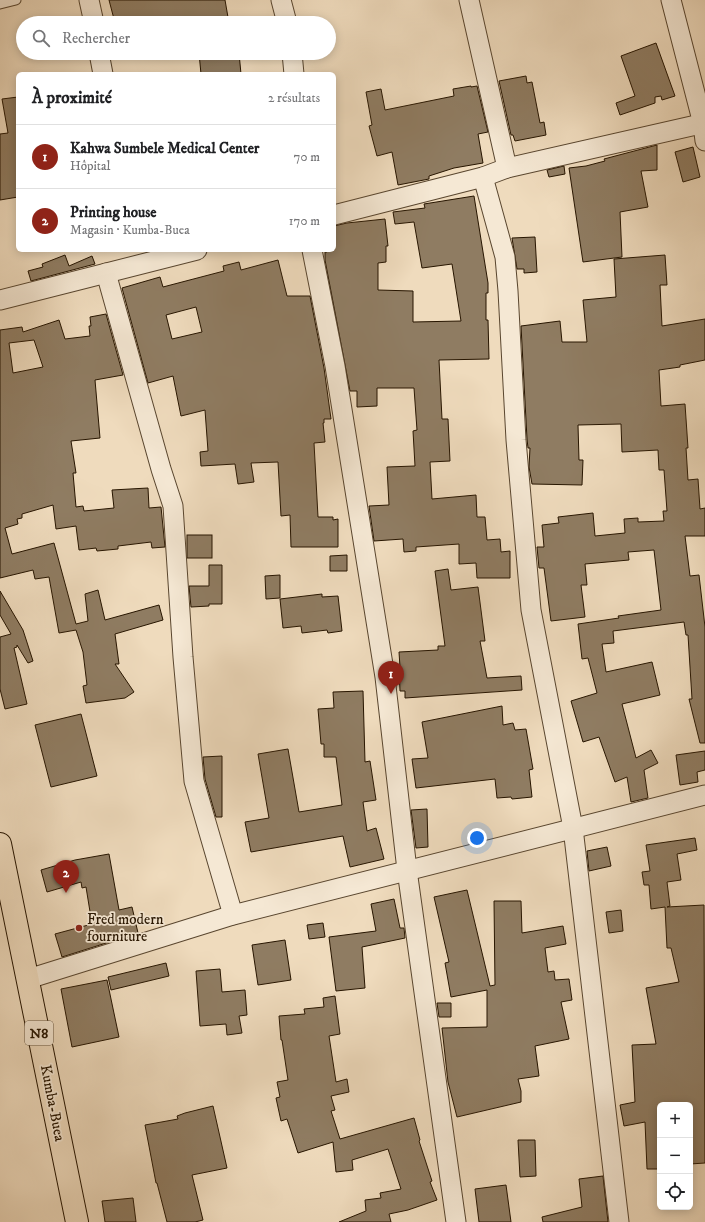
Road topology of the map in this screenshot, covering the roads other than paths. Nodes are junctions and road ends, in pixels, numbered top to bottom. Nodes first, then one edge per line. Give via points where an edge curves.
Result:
1 (16, 0) edge
2 (89, 0) edge
3 (281, 0) edge
4 (469, 0) edge
5 (671, 0) edge
6 (0, 4) edge
7 (92, 16) edge
8 (285, 16) edge
9 (100, 60) edge
10 (293, 60) edge
11 (103, 72) edge
12 (294, 72) edge
13 (704, 129) edge
14 (507, 168) junction
15 (483, 177) junction
16 (336, 214) edge
17 (182, 252) edge
18 (312, 252) edge
19 (136, 258) edge
20 (106, 273) junction
21 (0, 300) edge
22 (705, 795) edge
23 (573, 828) junction
24 (0, 844) edge
25 (407, 870) junction
26 (233, 915) junction
27 (28, 979) junction
28 (77, 1222) edge
29 (456, 1222) edge
30 (619, 1222) edge

1 - 6 lane
2 - 7 street
3 - 8 street
4 - 14 street
5 - 13 street
9 - 11 street
10 - 12 street
13 - 14 street
14 - 15 street
15 - 16 street
15 - 23 street via 505,257 516,440 531,610
17 - 19 street
18 - 25 street via 335,366 385,677
19 - 20 street
20 - 21 street
20 - 26 street via 173,506 194,781
22 - 23 street
23 - 25 street
23 - 30 street
24 - 27 highway, Kumba-Buea / N8
25 - 26 street
25 - 29 street
26 - 27 street
27 - 28 highway, Kumba-Buea / N8

